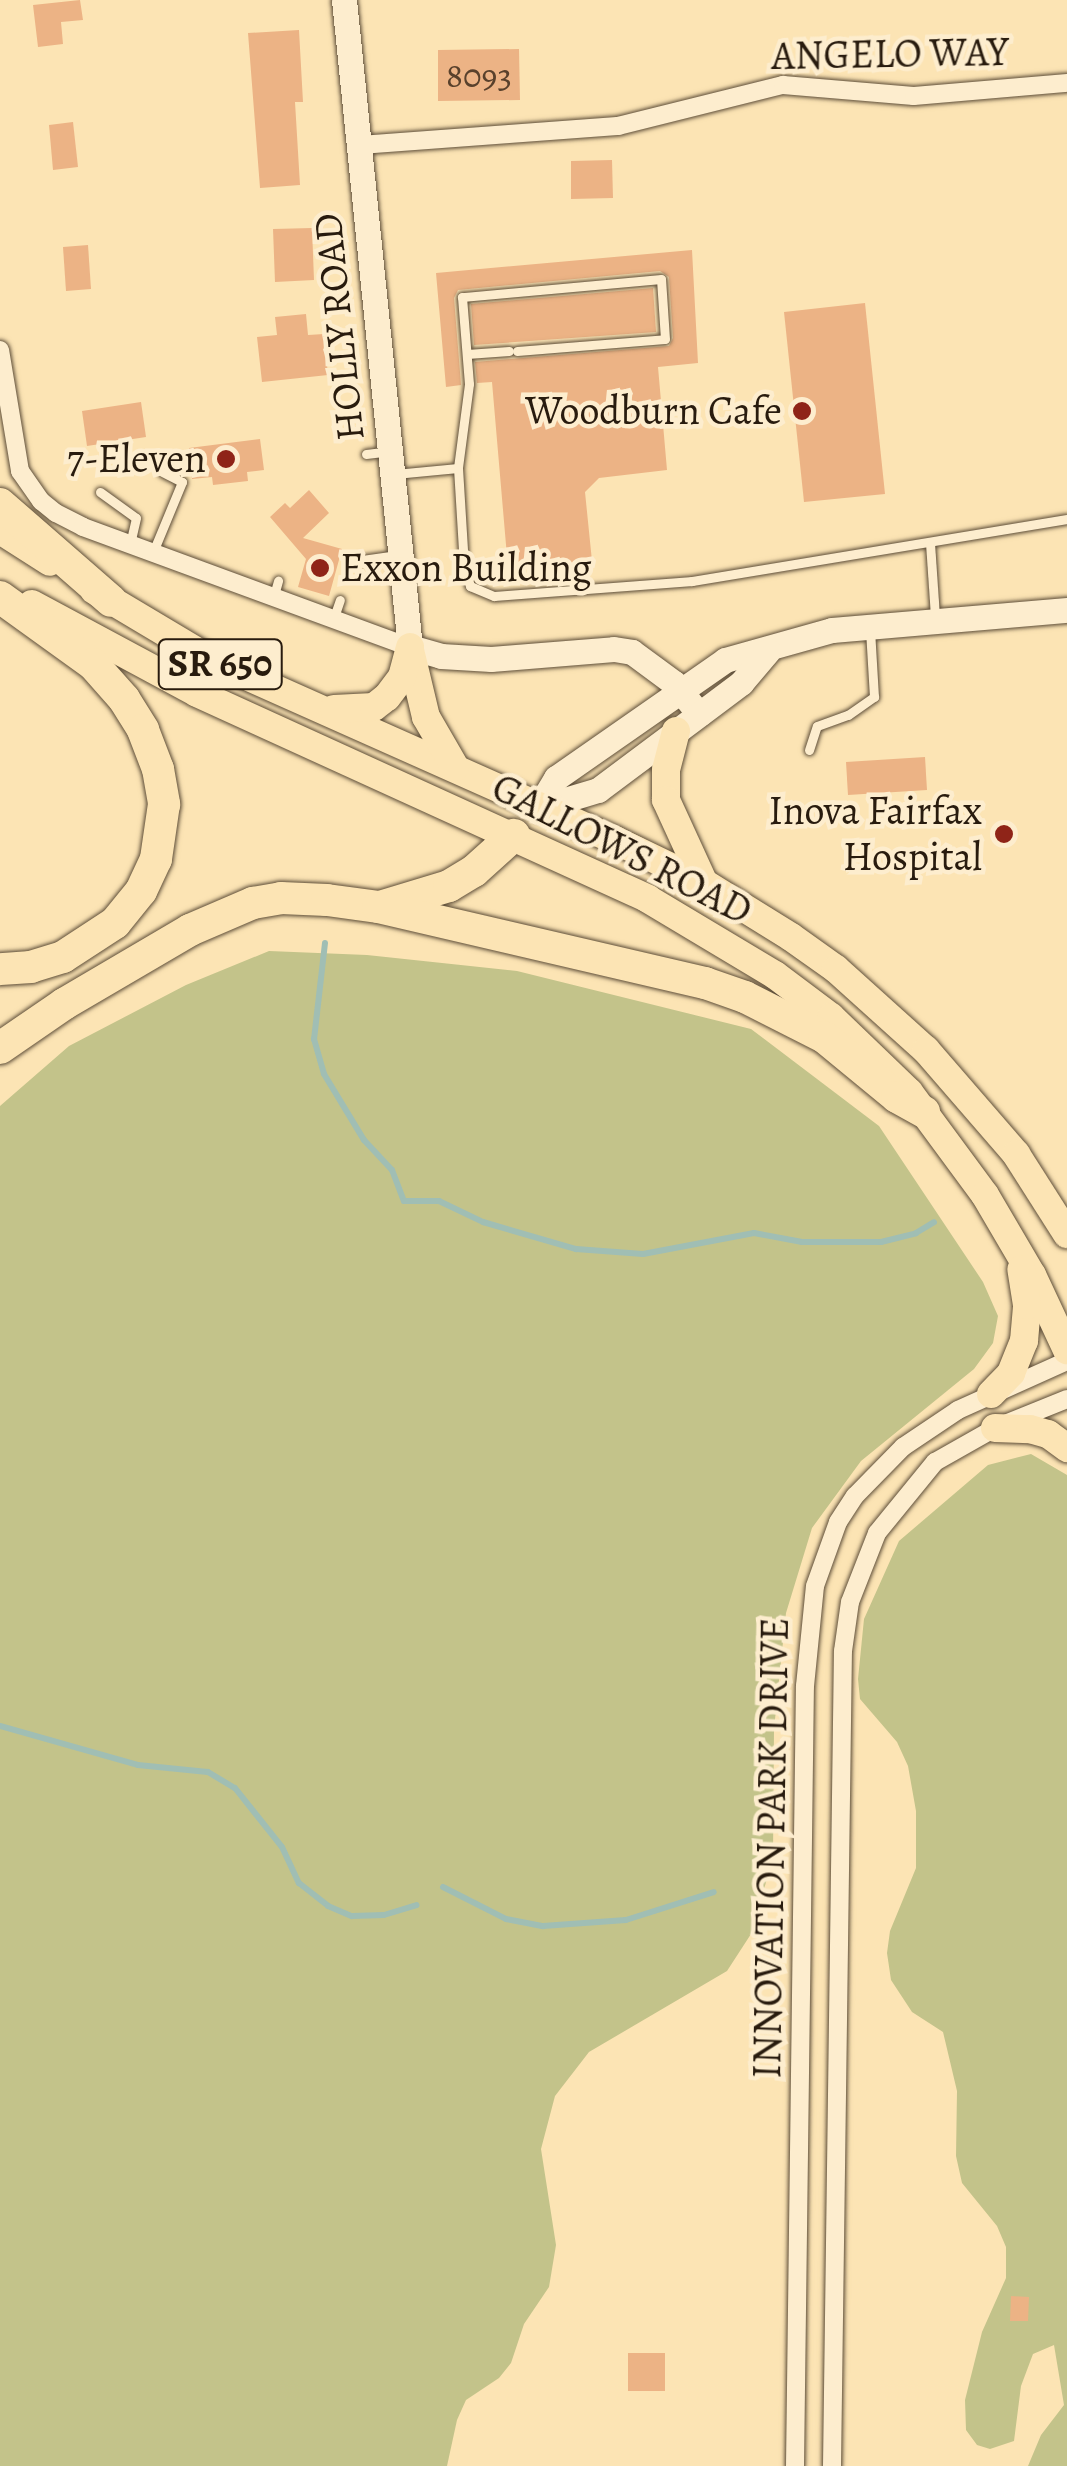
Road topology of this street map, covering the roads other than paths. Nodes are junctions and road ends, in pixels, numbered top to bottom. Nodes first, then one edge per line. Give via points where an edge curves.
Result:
1 (344, 0) edge
2 (1067, 84) edge
3 (359, 145) junction
4 (0, 350) edge
5 (467, 354) junction
6 (383, 460) junction
7 (458, 468) junction
8 (162, 472) dead end
9 (100, 492) dead end
10 (0, 504) edge
11 (1067, 519) edge
12 (0, 530) edge
13 (930, 543) junction
14 (130, 544) junction
15 (153, 552) junction
16 (400, 554) junction
17 (355, 561) dead end
18 (0, 584) edge
19 (0, 597) edge
20 (112, 602) junction
21 (1067, 610) edge
22 (935, 620) junction
23 (870, 626) junction
24 (410, 647) junction
25 (768, 651) junction
26 (680, 690) junction
27 (312, 706) junction
28 (688, 722) junction
29 (809, 750) dead end
30 (456, 768) junction
31 (538, 808) junction
32 (514, 835) junction
33 (704, 883) junction
34 (378, 907) junction
35 (0, 969) edge
36 (0, 1048) edge
37 (924, 1112) junction
38 (1067, 1234) edge
39 (1018, 1252) junction
40 (1067, 1350) edge
41 (1067, 1361) edge
42 (991, 1394) junction
43 (1067, 1399) edge
44 (994, 1428) junction
45 (1067, 1448) edge
46 (795, 2466) edge
47 (832, 2466) edge

1 - 3 street, HOLLY ROAD
2 - 3 street, ANGELO WAY via 914,96 782,84 618,126
3 - 6 street, HOLLY ROAD
4 - 14 street via 17,460 27,484 56,513
5 - 5 lane via 462,298 661,279 665,339
5 - 7 lane
6 - 7 lane
6 - 16 street, HOLLY ROAD
7 - 13 lane via 470,586 494,596 692,581
8 - 15 lane via 182,482
9 - 14 lane via 136,518
10 - 20 highway
11 - 13 lane
12 - 20 main road, GALLOWS ROAD / SR 650
13 - 22 lane
14 - 15 street
15 - 24 street via 337,608
16 - 17 lane
16 - 24 street, HOLLY ROAD
18 - 32 main road, GALLOWS ROAD / SR 650 via 196,694
19 - 35 highway via 93,664 124,700 158,768 164,804 156,859 141,892 115,923 62,957
20 - 27 main road, GALLOWS ROAD / SR 650 via 215,662
21 - 22 street
22 - 23 street
23 - 25 street via 810,635
23 - 29 lane via 874,697 818,726
24 - 26 street via 492,659 614,649 632,652
24 - 27 main road via 402,677 374,708
24 - 30 main road via 426,717
25 - 26 street via 726,660
25 - 28 street via 741,683
26 - 28 street
26 - 31 street via 556,778
27 - 30 main road, GALLOWS ROAD / SR 650
28 - 31 street via 598,790
28 - 33 main road via 666,770 666,800
30 - 31 main road, GALLOWS ROAD / SR 650
31 - 32 main road
31 - 33 main road, GALLOWS ROAD / SR 650
32 - 34 highway via 449,886
32 - 37 main road, GALLOWS ROAD / SR 650 via 648,899 774,975 831,1018
33 - 38 main road, GALLOWS ROAD / SR 650 via 836,968 885,1010 991,1123
34 - 36 highway via 281,898 254,903 190,930
34 - 37 highway via 746,997 824,1037
37 - 39 main road, GALLOWS ROAD / SR 650
39 - 40 main road, GALLOWS ROAD / SR 650
39 - 42 main road via 1027,1305 1024,1341 1011,1372
41 - 42 street, INNOVATION PARK DRIVE
42 - 46 street, INNOVATION PARK DRIVE via 926,1429 876,1474 838,1522 815,1586 806,1672
43 - 44 street, INNOVATION PARK DRIVE
44 - 45 main road via 1030,1429
44 - 47 street, INNOVATION PARK DRIVE via 935,1462 893,1508 865,1556 846,1625

